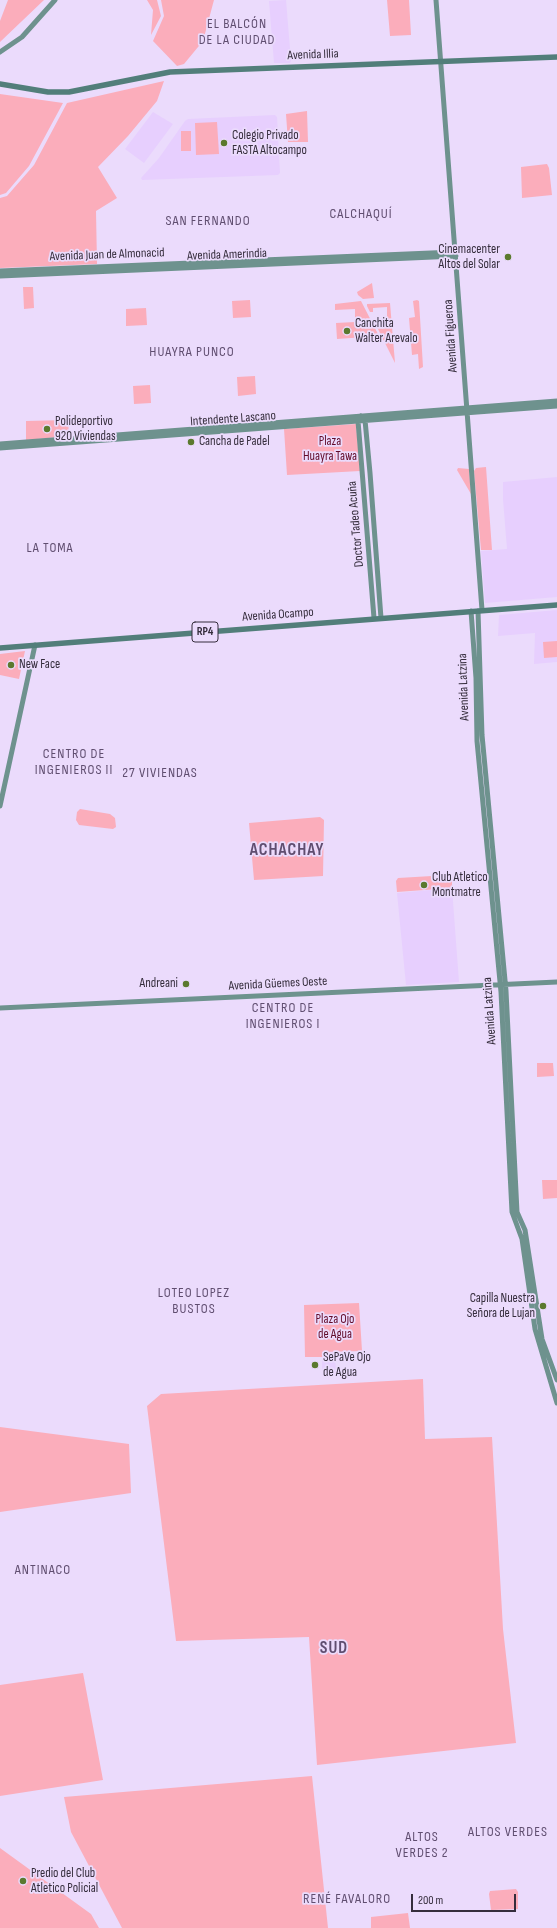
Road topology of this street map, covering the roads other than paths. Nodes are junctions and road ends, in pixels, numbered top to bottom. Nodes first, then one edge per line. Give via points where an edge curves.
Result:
1 (55, 0) edge
2 (436, 0) edge
3 (0, 52) edge
4 (557, 57) edge
5 (440, 61) junction
6 (0, 84) edge
7 (456, 254) junction
8 (0, 271) edge
9 (0, 276) edge
10 (557, 402) edge
11 (557, 406) edge
12 (466, 411) junction
13 (361, 419) junction
14 (0, 444) edge
15 (0, 448) edge
16 (557, 605) edge
17 (480, 610) junction
18 (471, 611) junction
19 (374, 618) junction
20 (381, 618) junction
21 (35, 645) junction
22 (0, 648) edge
23 (0, 806) edge
24 (557, 982) edge
25 (503, 984) junction
26 (0, 1008) edge
27 (557, 1380) edge
28 (557, 1403) edge

1 - 3 street via 22,37
2 - 5 street, Avenida Figueroa
4 - 5 main road, Avenida Illia
5 - 6 main road, Avenida Illia via 170,72 69,92 48,92
5 - 7 street, Avenida Figueroa
7 - 8 street, Avenida Juan de Almonacid
7 - 9 street, Avenida Amerindia
7 - 12 street, Avenida Figueroa
10 - 12 street
11 - 12 street
12 - 13 street, Intendente Lascano
12 - 17 street, Avenida Figueroa
13 - 14 street, Intendente Lascano
13 - 15 street, Intendente Lascano
13 - 19 street, Doctor Tadeo Acuña
13 - 20 street, Doctor Tadeo Acuña
16 - 17 main road, Avenida Ocampo / RP4
17 - 18 main road, Avenida Ocampo / RP4
17 - 25 street, Avenida Latzina via 482,735
18 - 20 main road, Avenida Ocampo / RP4
18 - 25 street, Avenida Latzina via 477,741
19 - 20 main road, Avenida Ocampo / RP4
19 - 21 main road, Avenida Ocampo / RP4
21 - 22 main road, Avenida Ocampo / RP4
21 - 23 street
24 - 25 street, Avenida Güemes Oeste
25 - 26 street, Avenida Güemes Oeste
25 - 27 street, Avenida Latzina via 517,1212 525,1230 542,1339
25 - 28 street, Avenida Latzina via 512,1212 522,1239 535,1329

